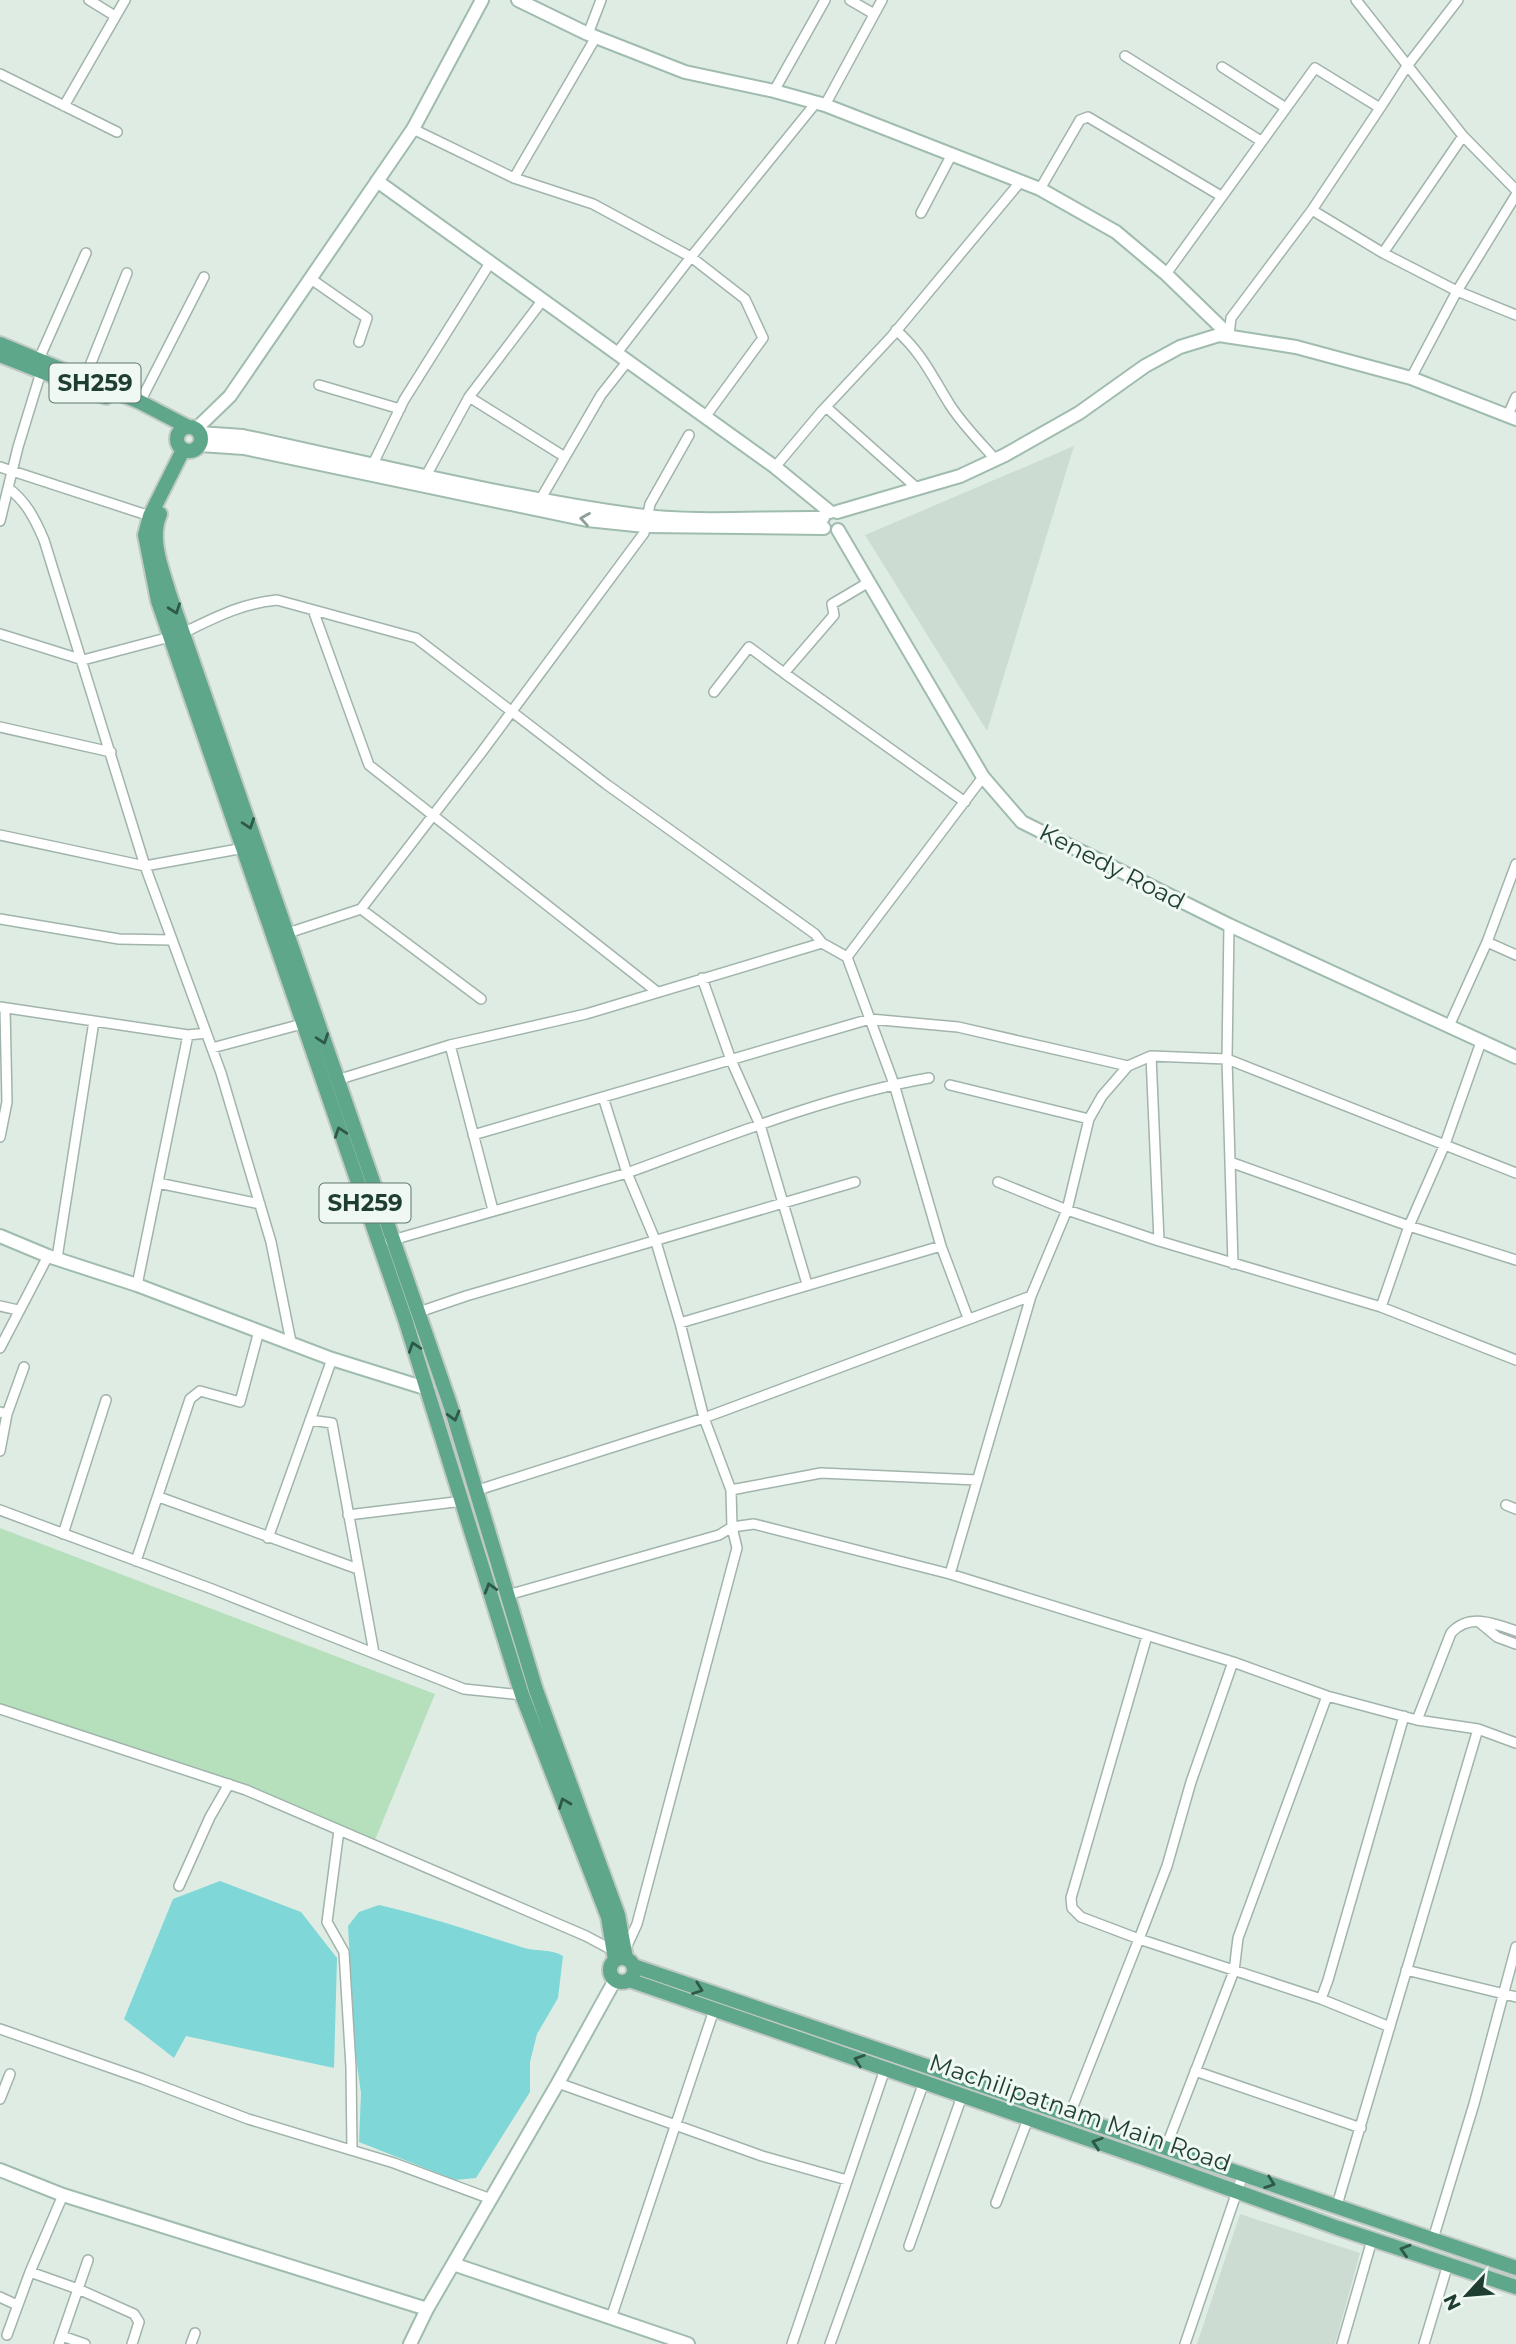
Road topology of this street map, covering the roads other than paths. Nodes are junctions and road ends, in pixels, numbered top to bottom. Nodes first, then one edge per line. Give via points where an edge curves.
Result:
1 (89, 0) edge
2 (125, 0) edge
3 (482, 0) edge
4 (518, 0) edge
5 (601, 0) edge
6 (825, 0) edge
7 (850, 0) edge
8 (881, 0) edge
9 (1356, 0) edge
10 (1458, 0) edge
11 (874, 14) junction
12 (116, 16) junction
13 (592, 36) junction
14 (1125, 56) dead end
15 (1407, 66) junction
16 (1222, 67) dead end
17 (0, 75) edge
18 (774, 91) junction
19 (820, 105) junction
20 (64, 106) junction
21 (1286, 108) junction
22 (1380, 108) junction
23 (413, 129) junction
24 (117, 132) dead end
25 (1463, 136) junction
26 (1261, 141) junction
27 (952, 154) junction
28 (514, 178) junction
29 (377, 181) junction
30 (1021, 181) junction
31 (1040, 189) junction
32 (1516, 193) edge
33 (1221, 197) junction
34 (1312, 210) junction
35 (921, 213) dead end
36 (86, 253) dead end
37 (1383, 253) junction
38 (691, 257) junction
39 (490, 263) junction
40 (127, 272) dead end
41 (1166, 274) junction
42 (204, 277) dead end
43 (311, 279) junction
44 (1457, 291) junction
45 (542, 301) junction
46 (1516, 315) edge
47 (896, 330) junction
48 (1229, 335) junction
49 (359, 342) dead end
50 (0, 344) edge
51 (0, 355) edge
52 (622, 358) junction
53 (40, 365) junction
54 (85, 378) junction
55 (1412, 378) junction
56 (319, 385) dead end
57 (469, 397) junction
58 (1516, 397) edge
59 (141, 402) junction
60 (826, 407) junction
61 (400, 410) junction
62 (705, 417) junction
63 (1512, 417) edge
64 (689, 435) dead end
65 (190, 438) junction
66 (565, 457) junction
67 (995, 459) junction
68 (373, 464) junction
69 (0, 467) edge
70 (775, 467) junction
71 (12, 470) junction
72 (426, 477) junction
73 (8, 488) junction
74 (918, 489) junction
75 (540, 500) junction
76 (150, 516) junction
77 (828, 517) junction
78 (0, 521) edge
79 (646, 521) junction
80 (869, 582) junction
81 (313, 610) junction
82 (0, 634) edge
83 (177, 635) junction
84 (83, 660) junction
85 (784, 673) junction
86 (714, 692) dead end
87 (512, 711) junction
88 (0, 729) edge
89 (111, 752) junction
90 (984, 777) junction
91 (965, 802) junction
92 (432, 814) junction
93 (0, 835) edge
94 (243, 848) junction
95 (1516, 864) edge
96 (145, 866) junction
97 (361, 909) junction
98 (0, 919) edge
99 (1229, 925) junction
100 (288, 933) junction
101 (172, 940) junction
102 (1487, 942) junction
103 (822, 943) junction
104 (1516, 955) edge
105 (847, 957) junction
106 (702, 978) junction
107 (656, 991) junction
108 (481, 999) dead end
109 (3, 1008) edge
110 (870, 1019) junction
111 (94, 1021) junction
112 (302, 1024) junction
113 (1449, 1026) junction
114 (206, 1033) junction
115 (188, 1035) junction
116 (1481, 1042) junction
117 (450, 1045) junction
118 (212, 1048) junction
119 (1151, 1056) junction
120 (1516, 1057) edge
121 (731, 1059) junction
122 (1227, 1059) junction
123 (1128, 1066) junction
124 (929, 1078) dead end
125 (337, 1080) junction
126 (894, 1084) junction
127 (950, 1085) dead end
128 (603, 1097) junction
129 (3, 1101) edge
130 (1089, 1119) junction
131 (760, 1125) junction
132 (473, 1135) junction
133 (0, 1137) edge
134 (1444, 1144) junction
135 (1230, 1162) junction
136 (627, 1172) junction
137 (1516, 1173) edge
138 (855, 1182) dead end
139 (998, 1182) dead end
140 (158, 1183) junction
141 (260, 1204) junction
142 (783, 1204) junction
143 (493, 1210) junction
144 (1067, 1210) junction
145 (1409, 1226) junction
146 (0, 1236) edge
147 (379, 1241) junction
148 (394, 1241) junction
149 (1159, 1241) junction
150 (656, 1242) junction
151 (941, 1245) junction
152 (53, 1257) junction
153 (1516, 1260) edge
154 (1233, 1264) junction
155 (807, 1284) junction
156 (137, 1285) junction
157 (1031, 1296) junction
158 (0, 1306) edge
159 (1381, 1307) junction
160 (18, 1310) junction
161 (419, 1312) junction
162 (968, 1318) junction
163 (680, 1323) junction
164 (259, 1331) junction
165 (290, 1342) junction
166 (0, 1348) edge
167 (332, 1359) junction
168 (1516, 1360) edge
169 (24, 1367) dead end
170 (444, 1386) junction
171 (428, 1389) junction
172 (106, 1400) dead end
173 (3, 1413) edge
174 (704, 1418) junction
175 (310, 1420) junction
176 (0, 1451) edge
177 (978, 1480) junction
178 (731, 1490) junction
179 (475, 1491) junction
180 (159, 1497) junction
181 (463, 1501) junction
182 (0, 1510) edge
183 (348, 1515) junction
184 (732, 1527) junction
185 (63, 1534) junction
186 (268, 1538) junction
187 (136, 1561) junction
188 (358, 1569) junction
189 (950, 1574) junction
190 (508, 1595) junction
191 (1477, 1620) junction
192 (1516, 1631) edge
193 (1147, 1636) junction
194 (1516, 1644) edge
195 (374, 1653) junction
196 (1233, 1662) junction
197 (522, 1695) junction
198 (1327, 1696) junction
199 (0, 1709) edge
200 (1404, 1716) junction
201 (1417, 1720) junction
202 (1478, 1729) junction
203 (1516, 1743) edge
204 (229, 1784) junction
205 (339, 1830) junction
206 (179, 1886) dead end
207 (1139, 1939) junction
208 (1516, 1947) edge
209 (622, 1964) junction
210 (1406, 1969) junction
211 (1234, 1971) junction
212 (1504, 1993) junction
213 (1516, 1997) edge
214 (1321, 1999) junction
215 (714, 2010) junction
216 (811, 2026) junction
217 (1390, 2027) junction
218 (0, 2029) edge
219 (806, 2042) junction
220 (885, 2068) junction
221 (1195, 2071) junction
222 (9, 2074) dead end
223 (924, 2082) junction
224 (558, 2083) junction
225 (962, 2096) junction
226 (0, 2099) edge
227 (1070, 2114) junction
228 (1028, 2119) junction
229 (675, 2123) junction
230 (1361, 2128) junction
231 (1166, 2147) junction
232 (352, 2150) junction
233 (0, 2169) edge
234 (1243, 2174) junction
235 (847, 2180) junction
236 (1237, 2193) junction
237 (64, 2195) junction
238 (491, 2199) junction
239 (996, 2203) dead end
240 (1337, 2205) junction
241 (1433, 2239) junction
242 (1372, 2240) junction
243 (909, 2246) dead end
244 (88, 2260) dead end
245 (453, 2263) junction
246 (1448, 2264) junction
247 (1516, 2268) edge
248 (30, 2272) junction
249 (1516, 2287) edge
250 (78, 2289) junction
251 (0, 2297) edge
252 (18, 2305) junction
253 (427, 2309) junction
254 (611, 2318) junction
255 (195, 2333) dead end
256 (7, 2335) dead end
257 (60, 2340) edge
258 (85, 2344) edge
259 (132, 2344) edge
260 (191, 2344) edge
261 (410, 2344) edge
262 (688, 2344) edge
263 (792, 2344) edge
264 (830, 2344) edge
265 (1185, 2344) edge
266 (1342, 2344) edge
267 (1424, 2344) edge

1 - 12 street
2 - 12 street
3 - 23 street
4 - 13 street
5 - 13 street
6 - 18 street
7 - 11 street
8 - 11 street
9 - 15 street
10 - 15 street
11 - 19 street
12 - 20 street
13 - 18 street via 685,72
13 - 28 street
14 - 26 street
15 - 22 street
15 - 25 street
16 - 21 street
17 - 20 street
18 - 19 street
19 - 27 street
19 - 38 street
20 - 24 street
21 - 22 street via 1315,68
21 - 26 street
22 - 34 street
23 - 28 street
23 - 29 street
25 - 32 street
25 - 37 street
26 - 33 street
27 - 30 street
27 - 35 street
28 - 38 street via 593,204
29 - 39 street
29 - 43 street
30 - 31 street
30 - 47 street
31 - 33 street via 1080,120 1088,117
31 - 41 street via 1116,233
32 - 44 street
33 - 41 street
34 - 37 street
34 - 48 street via 1231,318
36 - 53 street
37 - 44 street
38 - 52 street
38 - 62 street via 745,299 763,338
39 - 45 street
39 - 61 street
40 - 54 street
41 - 48 street
42 - 59 street
43 - 49 street via 352,302 367,318
43 - 65 street via 230,396
44 - 46 street
44 - 55 street
45 - 52 street
45 - 57 street
47 - 60 street
47 - 67 street via 925,360 962,422
48 - 55 street via 1296,347
48 - 67 street via 1180,346 1079,413
50 - 53 main road, SH259
51 - 53 main road, SH259
52 - 62 street
52 - 66 street
53 - 54 main road, SH259
53 - 65 main road, SH259
53 - 71 street
54 - 59 main road, SH259
55 - 63 street
56 - 61 street
57 - 66 street
57 - 72 street
58 - 63 street
59 - 65 main road, SH259
60 - 70 street
60 - 74 street
61 - 68 street
62 - 70 street
64 - 79 street via 650,503
65 - 68 street via 243,436
65 - 76 main road, SH259
79 -> 65 street via 587,520
65 -> 83 main road, SH259 via 156,524
66 - 75 street
67 - 74 street
68 - 72 street
69 - 71 street
70 - 77 street
71 - 73 street
71 - 76 street
72 - 75 street
73 - 78 street
73 - 84 street via 19,496 39,527
74 - 77 street
75 - 79 street
76 - 83 main road, SH259 via 145,535 158,601
77 - 79 street
77 - 80 street, Kenedy Road via 842,519 838,530
79 - 87 street via 644,533
80 - 85 street via 832,604 834,615
80 - 90 street, Kenedy Road
81 - 83 street via 276,600 253,602
81 - 87 street via 416,638
81 - 92 street via 369,765
82 - 84 street
83 - 84 street
83 - 94 main road, SH259
83 -> 100 main road, SH259
84 - 89 street
85 - 86 street via 749,647
85 - 91 street
87 - 92 street
87 - 103 street
88 - 89 street
89 - 96 street
90 - 91 street
90 - 99 street, Kenedy Road via 1022,822
91 - 105 street
92 - 97 street
92 - 107 street
93 - 96 street
94 - 96 street
94 - 112 main road, SH259
95 - 102 street
96 - 101 street
97 - 100 street
97 - 108 street
98 - 101 street via 119,939
99 - 113 street, Kenedy Road
99 - 122 street
100 -> 125 main road, SH259
101 - 114 street
102 - 104 street
102 - 113 street
103 - 105 street
103 - 106 street
105 - 110 street
106 - 107 street
106 - 121 street
107 - 117 street via 586,1014
109 - 111 street
109 - 129 street
110 - 121 street
110 - 123 street via 958,1027
110 - 126 street
111 - 115 street
111 - 152 street
112 - 118 street
147 -> 112 main road, SH259
113 - 116 street, Kenedy Road
114 - 115 street
114 - 118 street
115 - 140 street
116 - 120 street, Kenedy Road
116 - 134 street
117 - 125 street
117 - 132 street
118 - 141 street
119 - 122 street
119 - 123 street
119 - 149 street
121 - 128 street
121 - 131 street
122 - 134 street
122 - 135 street
123 - 130 street via 1101,1096
124 - 126 street
125 - 148 main road, SH259
126 - 131 street
126 - 151 street
127 - 130 street
128 - 132 street
128 - 136 street
129 - 133 street
130 - 144 street
131 - 136 street
131 - 142 street
132 - 143 street
134 - 137 street
134 - 145 street
135 - 145 street
135 - 154 street
136 - 143 street
136 - 150 street
138 - 142 street
139 - 144 street
140 - 141 street
140 - 156 street
141 - 165 street
142 - 150 street
142 - 155 street
143 - 148 street
144 - 149 street
144 - 157 street
145 - 153 street
145 - 159 street
146 - 152 street
147 - 148 street
171 -> 147 main road, SH259
148 - 161 main road, SH259
149 - 154 street
150 - 161 street
150 - 163 street
151 - 155 street
151 - 162 street
152 - 156 street
152 - 160 street
154 - 159 street
155 - 163 street
156 - 164 street
157 - 162 street
157 - 177 street
158 - 160 street
159 - 168 street
160 - 166 street
161 - 170 main road, SH259
162 - 174 street
163 - 174 street
164 - 165 street
164 - 180 street via 240,1402 200,1391 190,1399
165 - 167 street
167 - 171 street
167 - 175 street
169 - 173 street
170 - 171 street
170 -> 179 main road, SH259
171 - 181 main road, SH259
172 - 185 street
173 - 176 street
174 - 178 street
174 - 179 street
175 - 183 street via 332,1423
175 - 186 street
177 - 178 street via 821,1473
177 - 189 street
178 - 184 street
179 - 190 main road, SH259
180 - 186 street
180 - 187 street
181 - 183 street
197 -> 181 main road, SH259
182 - 185 street
183 - 188 street
184 - 189 street via 754,1524
184 - 190 street via 719,1535
184 - 209 street via 737,1548 638,1924
185 - 187 street
186 - 188 street
187 - 195 street
188 - 195 street
189 - 193 street
190 - 209 main road, SH259 via 536,1690 618,1915
191 - 192 street
191 - 194 street via 1497,1637
191 - 201 street via 1451,1633
193 - 196 street
193 - 207 street via 1071,1898 1072,1908 1081,1917
195 - 197 street via 464,1689
196 - 198 street
196 - 207 street
209 -> 197 main road, SH259
198 - 200 street
198 - 211 street via 1238,1938
199 - 204 street
200 - 201 street
200 - 214 street
201 - 202 street
202 - 203 street
202 - 210 street
204 - 205 street
204 - 206 street
205 - 209 street via 586,1936
205 - 232 street via 327,1922 344,1952
207 - 211 street
207 - 227 street
208 - 212 street
209 - 215 main road, Machilipatnam Main Road
209 -> 216 main road, Machilipatnam Main Road
209 - 224 street
210 - 212 street
210 - 217 street
211 - 214 street
211 - 221 street
212 - 213 street
212 - 241 street
214 - 217 street
215 - 219 main road, Machilipatnam Main Road
215 - 229 street
216 - 219 main road
216 - 227 main road, Machilipatnam Main Road
217 - 230 street
218 - 232 street via 247,2119
220 -> 219 main road, Machilipatnam Main Road
220 - 223 main road, Machilipatnam Main Road
220 - 235 street
221 - 230 street
221 - 231 street
222 - 226 street
223 - 225 main road, Machilipatnam Main Road
223 - 264 street
224 - 229 street
224 - 238 street
225 - 228 main road, Machilipatnam Main Road
225 - 243 street
227 - 231 main road, Machilipatnam Main Road
236 -> 228 main road, Machilipatnam Main Road
228 - 239 street
229 - 235 street via 762,2156
229 - 254 street
230 - 240 street
231 - 234 main road, Machilipatnam Main Road
232 - 238 street
233 - 237 street
234 - 236 street
234 -> 240 main road, Machilipatnam Main Road
235 - 263 street
236 - 242 main road, Machilipatnam Main Road
236 - 265 street
237 - 248 street
237 - 253 street
238 - 245 street
240 - 241 main road, Machilipatnam Main Road
241 - 247 main road, Machilipatnam Main Road
246 -> 242 main road, Machilipatnam Main Road
242 - 266 street
244 - 250 street
245 - 253 street
245 - 254 street
246 - 249 main road, Machilipatnam Main Road
246 - 267 street
248 - 250 street
248 - 252 street
250 - 257 street
250 - 259 street via 137,2317
251 - 252 street
252 - 256 street
253 - 261 street
254 - 262 street
255 - 260 street
257 - 258 street

